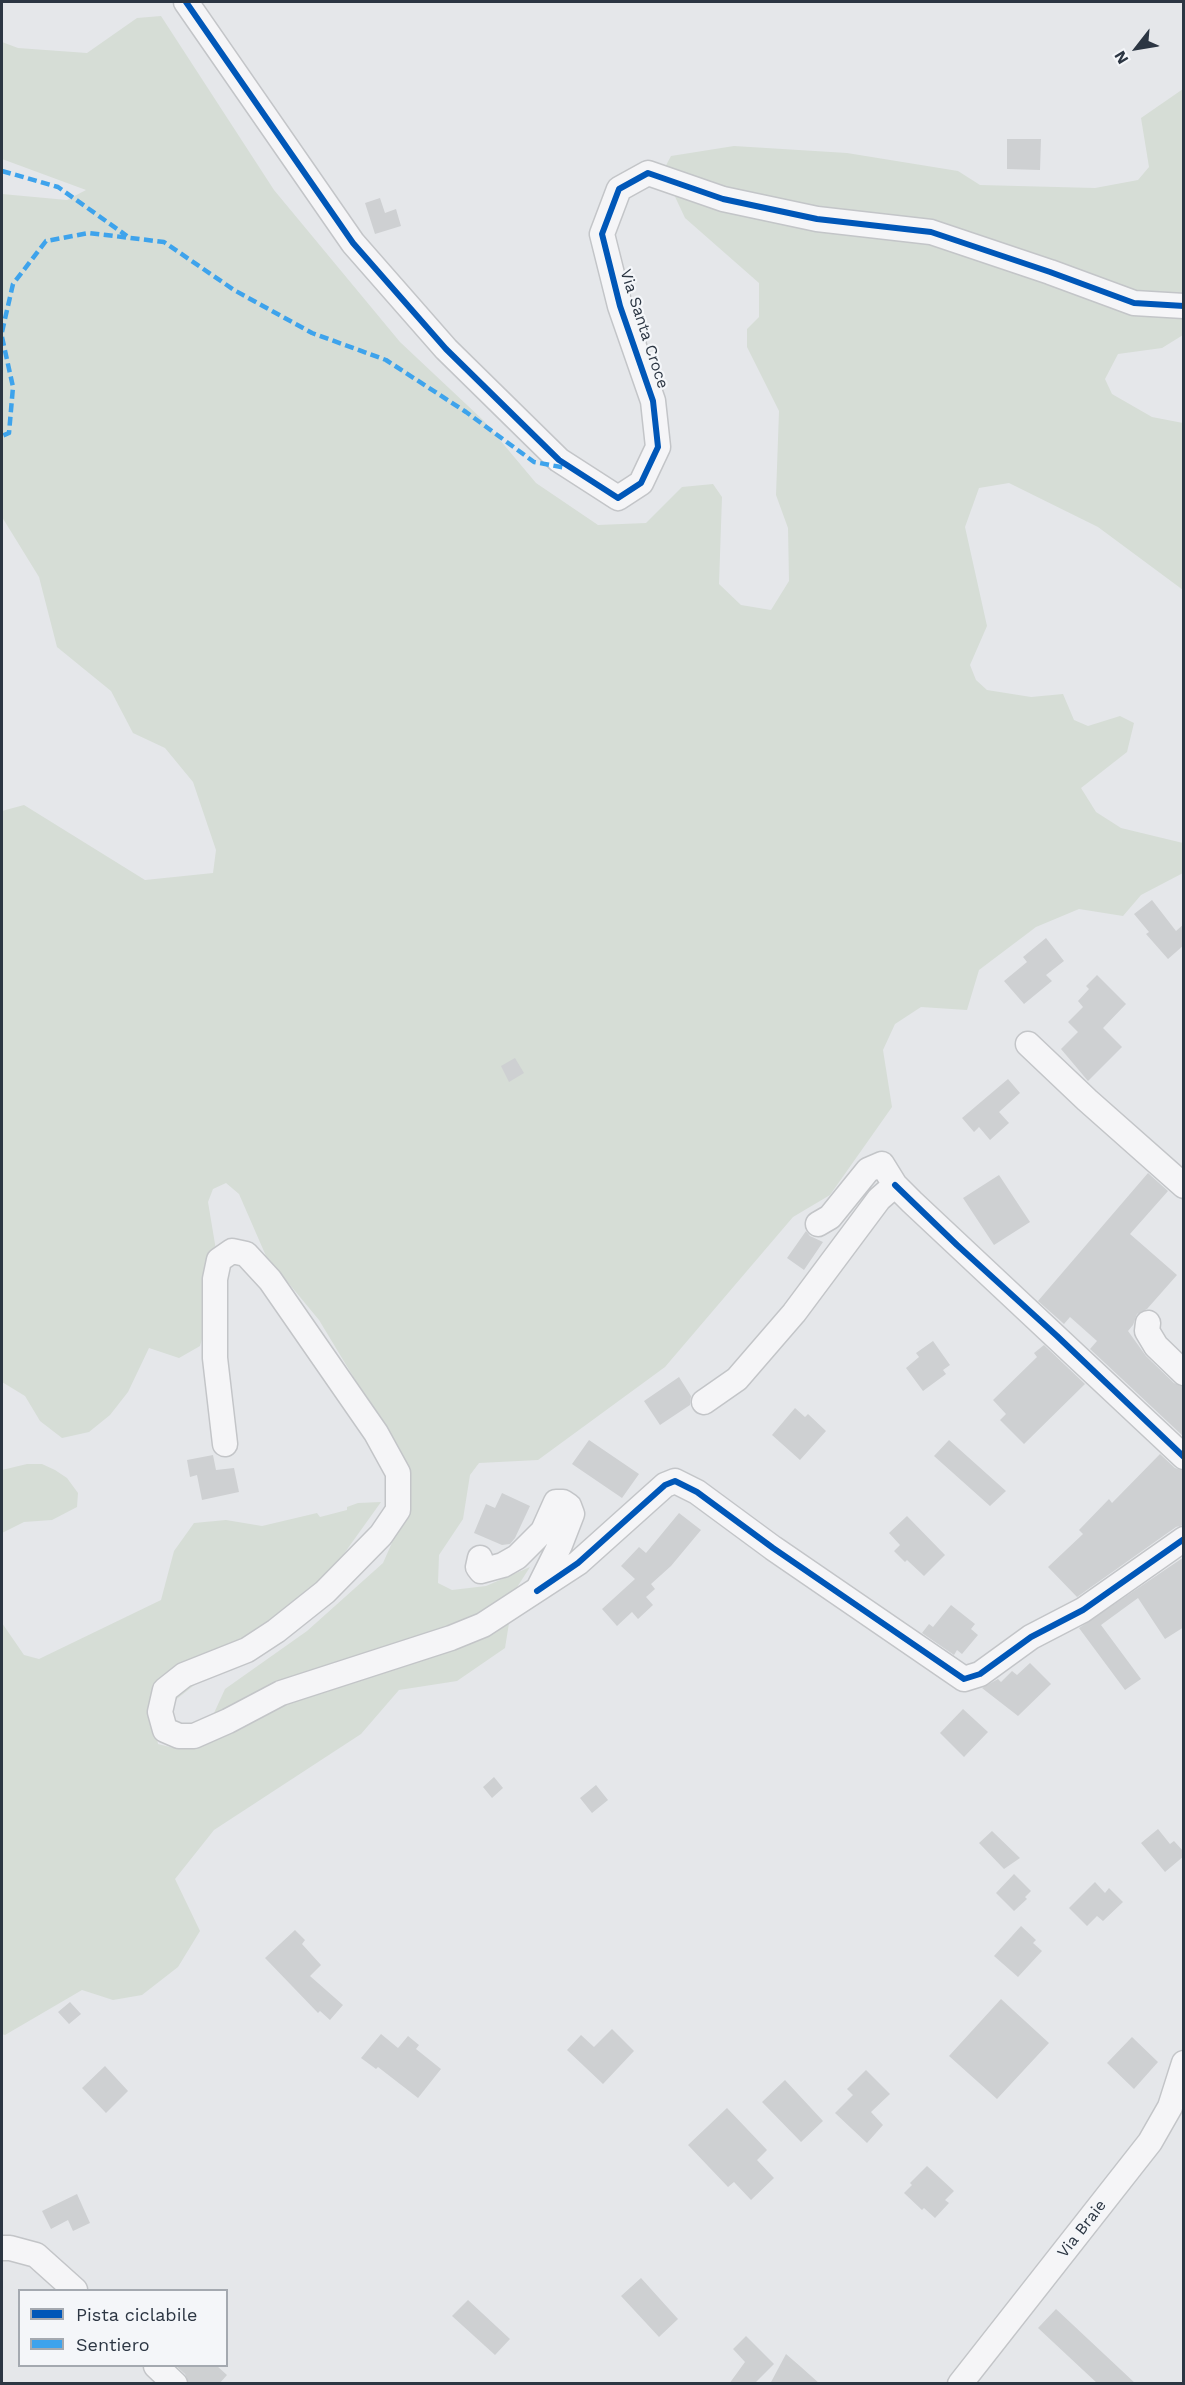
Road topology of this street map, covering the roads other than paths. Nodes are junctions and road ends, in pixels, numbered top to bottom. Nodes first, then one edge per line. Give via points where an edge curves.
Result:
1 (186, 2) edge
2 (1184, 306) edge
3 (1028, 1044) dead end
4 (896, 1185) junction
5 (1184, 1186) edge
6 (818, 1224) dead end
7 (1148, 1323) dead end
8 (1184, 1373) edge
9 (704, 1402) dead end
10 (225, 1444) dead end
11 (1184, 1457) edge
12 (1184, 1539) edge
13 (480, 1558) dead end
14 (537, 1592) junction
15 (1184, 2062) edge
16 (2, 2248) edge
17 (74, 2289) edge
18 (157, 2367) edge
19 (176, 2384) edge
20 (960, 2384) edge

1 - 2 street, Via Santa Croce via 361,251 446,349 559,460 618,498 641,483 658,447 653,401 620,306 602,234 619,189 648,173 723,199 817,219 931,232 1134,303
3 - 5 street
4 - 6 street via 882,1164 875,1166 830,1217
4 - 9 street via 879,1199 794,1313 737,1379
4 - 11 street
7 - 8 street via 1147,1331 1156,1346
10 - 14 street via 215,1358 214,1279 219,1260 232,1251 246,1254 270,1280 376,1433 398,1473 398,1510 381,1535 325,1592 276,1631 248,1650 184,1675 165,1690 160,1713 165,1730 179,1736 194,1736 281,1693 483,1625
12 - 14 street via 1083,1610 1031,1637 980,1674 964,1679 697,1492 675,1481 665,1485 578,1563
13 - 14 street via 478,1567 482,1571 518,1557 543,1531 556,1502 563,1502 572,1514
15 - 20 street, Via Braie via 1170,2107 1150,2142
16 - 17 street via 36,2255
18 - 19 street

